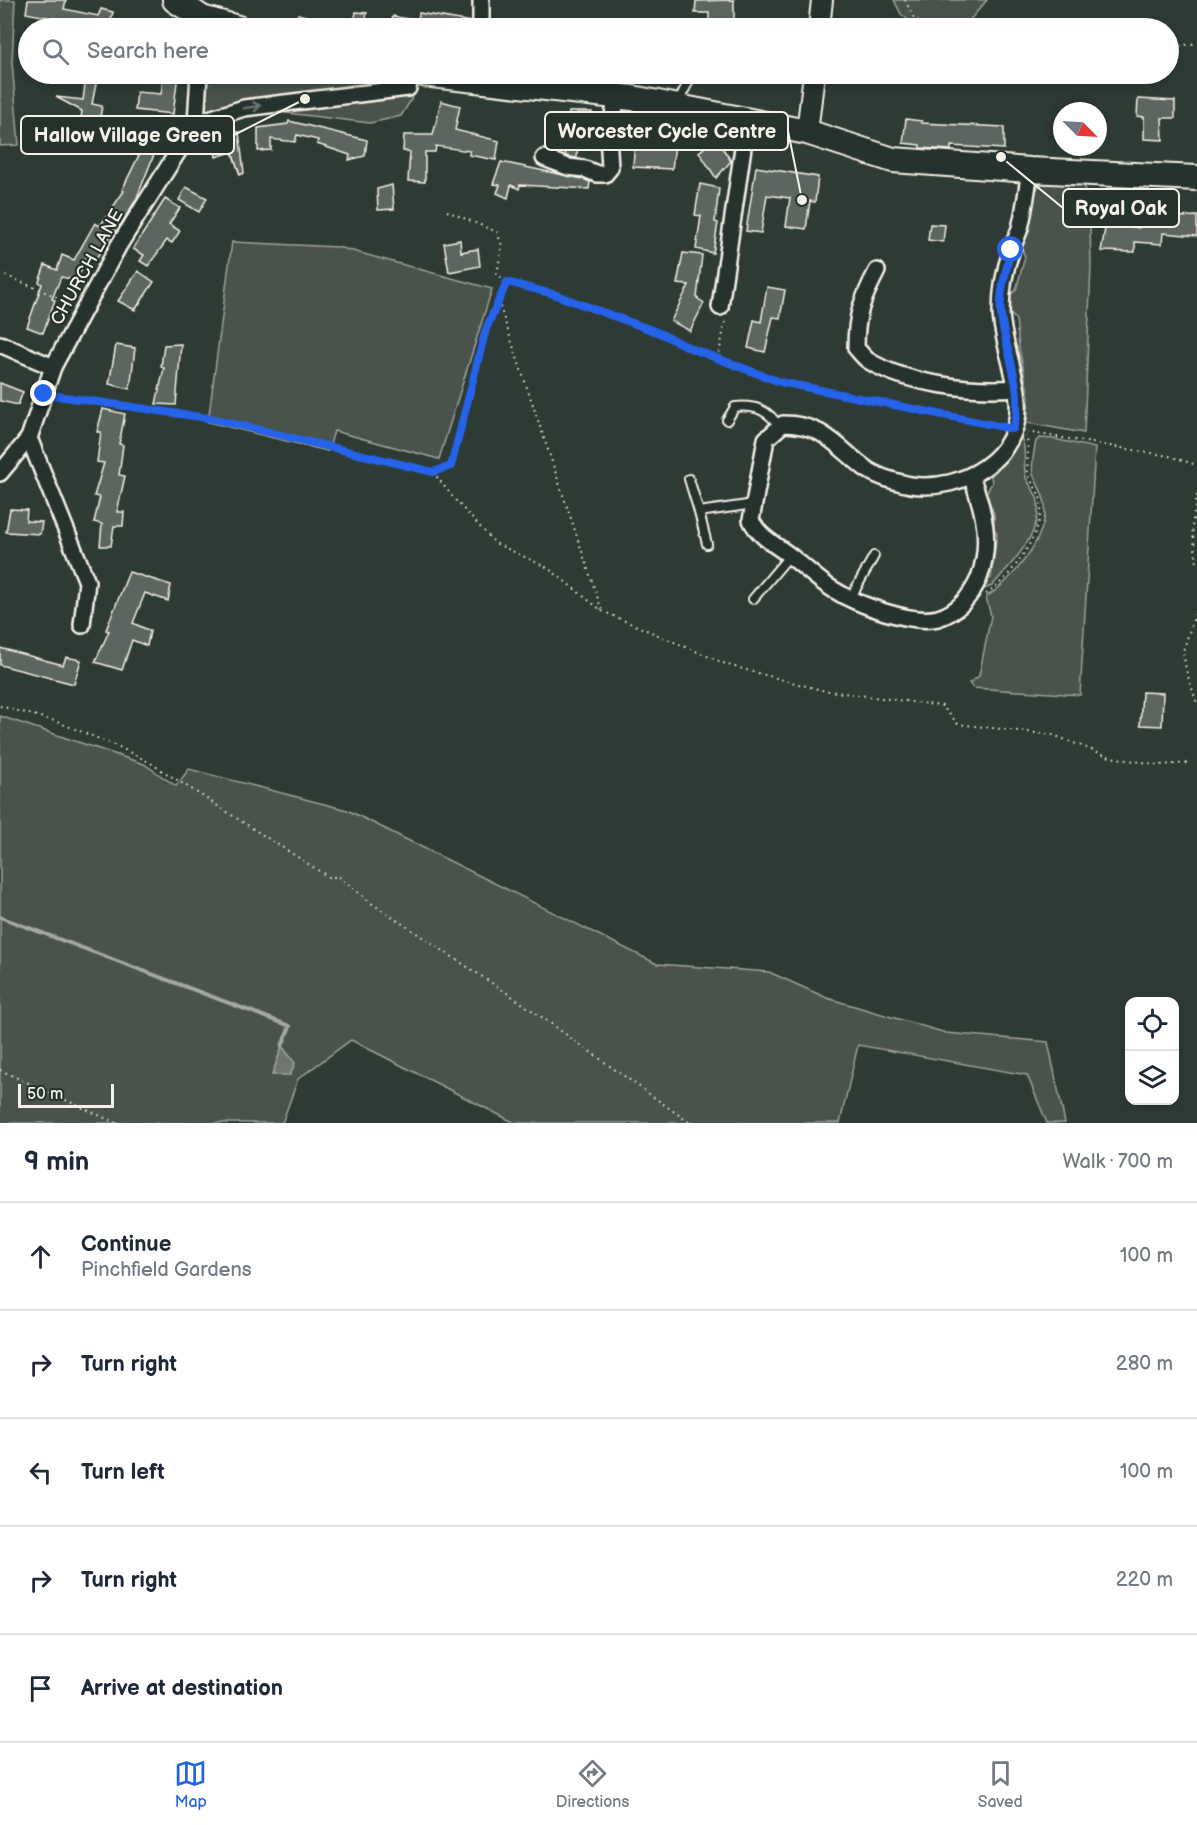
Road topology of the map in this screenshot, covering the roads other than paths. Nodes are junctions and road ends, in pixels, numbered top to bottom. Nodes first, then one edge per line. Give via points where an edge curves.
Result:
1 (175, 0) edge
2 (481, 0) edge
3 (822, 0) edge
4 (196, 18) edge
5 (481, 18) edge
6 (820, 18) edge
7 (198, 84) edge
8 (409, 84) edge
9 (532, 84) edge
10 (687, 84) edge
11 (813, 84) edge
12 (618, 96) junction
13 (678, 107) junction
14 (747, 120) junction
15 (196, 123) junction
16 (807, 132) junction
17 (544, 158) dead end
18 (1030, 170) junction
19 (1197, 178) edge
20 (877, 272) dead end
21 (720, 307) road end
22 (0, 344) edge
23 (53, 368) junction
24 (1016, 388) junction
25 (726, 420) dead end
26 (779, 427) junction
27 (29, 438) junction
28 (0, 474) edge
29 (971, 476) junction
30 (689, 479) dead end
31 (754, 504) junction
32 (699, 512) junction
33 (707, 544) dead end
34 (790, 555) junction
35 (874, 556) dead end
36 (753, 599) dead end
37 (850, 599) junction
38 (82, 625) dead end

1 - 4 main road
2 - 5 street
3 - 6 street
7 - 15 street, CHURCH LANE
15 -> 8 street via 244,108 408,88
9 - 12 main road
10 - 13 lane
11 - 16 street
12 - 13 main road
12 - 17 street via 608,133 609,171 602,175
13 - 14 main road
14 - 16 main road
14 - 21 street
15 - 23 street, CHURCH LANE via 119,245
16 - 18 main road via 893,160
18 - 19 main road
18 - 24 street via 1020,229 1005,273 1001,312
20 - 24 street via 864,295 856,323 856,348 867,360 886,370 944,385
22 - 23 street
23 - 27 street, CHURCH LANE
24 - 29 street via 1018,403 1013,429 1004,449 993,462
25 - 26 lane via 735,407 756,408 773,416
26 - 29 street via 798,424 815,429 867,469 890,480 935,485
26 - 31 street via 766,439
27 - 28 street, CHURCH LANE
27 - 38 street via 87,582
29 - 37 street via 983,508 985,549 982,570 963,604 937,618 902,616
30 - 32 lane
31 - 32 lane
31 - 34 street via 751,520 756,530
32 - 33 lane
34 - 36 lane
34 - 37 street
35 - 37 lane

